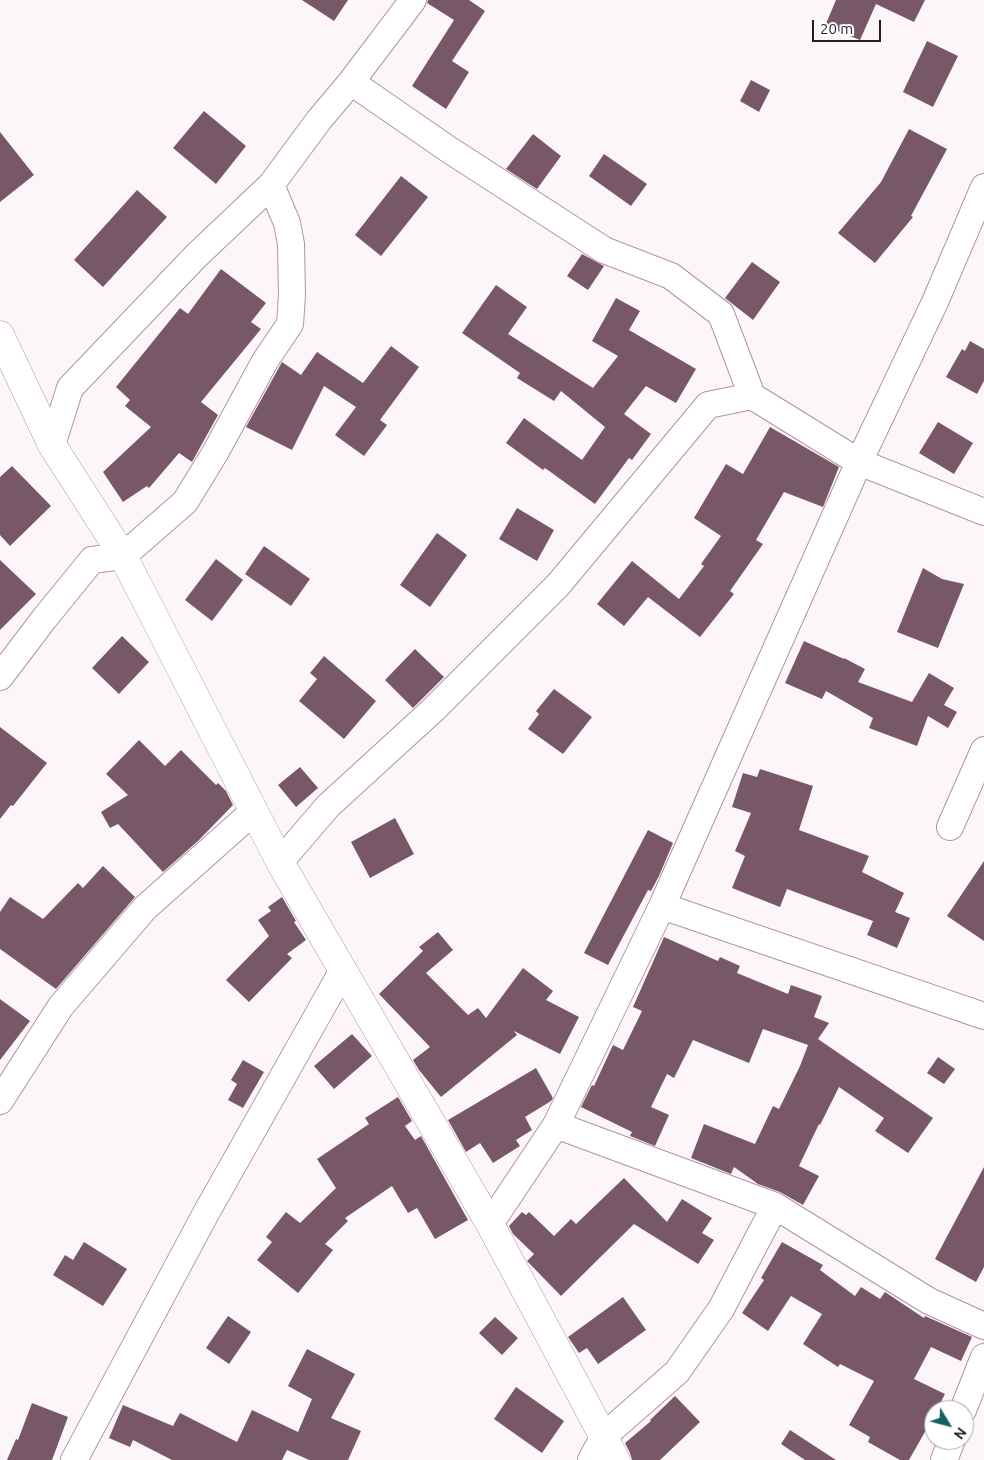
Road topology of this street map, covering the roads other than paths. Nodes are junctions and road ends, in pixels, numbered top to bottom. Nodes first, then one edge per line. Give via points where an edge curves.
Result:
1 (412, 0) edge
2 (351, 82) junction
3 (271, 185) junction
4 (984, 187) edge
5 (0, 335) edge
6 (752, 396) junction
7 (52, 445) junction
8 (859, 462) junction
9 (984, 512) edge
10 (123, 556) junction
11 (0, 677) edge
12 (984, 750) edge
13 (254, 811) junction
14 (950, 827) dead end
15 (280, 862) junction
16 (662, 906) junction
17 (343, 970) junction
18 (984, 1016) edge
19 (0, 1101) edge
20 (556, 1125) junction
21 (775, 1206) junction
22 (490, 1224) junction
23 (984, 1326) edge
24 (984, 1357) edge
25 (967, 1400) edge
26 (610, 1448) edge
27 (74, 1460) edge
28 (591, 1460) edge

1 - 2 street
2 - 3 street
2 - 6 street via 604,250 671,276 721,314
3 - 7 street via 196,256 70,388
3 - 10 street via 287,223 291,244 290,324 265,361 185,502
4 - 8 street via 935,302
5 - 7 main road
6 - 8 street
6 - 15 street via 708,405 558,585 433,710 328,806
7 - 10 main road
8 - 9 street
8 - 16 street
10 - 11 street via 92,560
10 - 13 main road
12 - 14 street
13 - 15 main road
13 - 19 street via 145,908 61,1006
15 - 17 main road
16 - 18 street
16 - 20 street
17 - 22 main road
17 - 27 street via 205,1216
20 - 21 street
20 - 22 street
21 - 23 street via 929,1301
21 - 26 street via 721,1309 677,1372
22 - 26 main road
24 - 25 street
26 - 28 street

